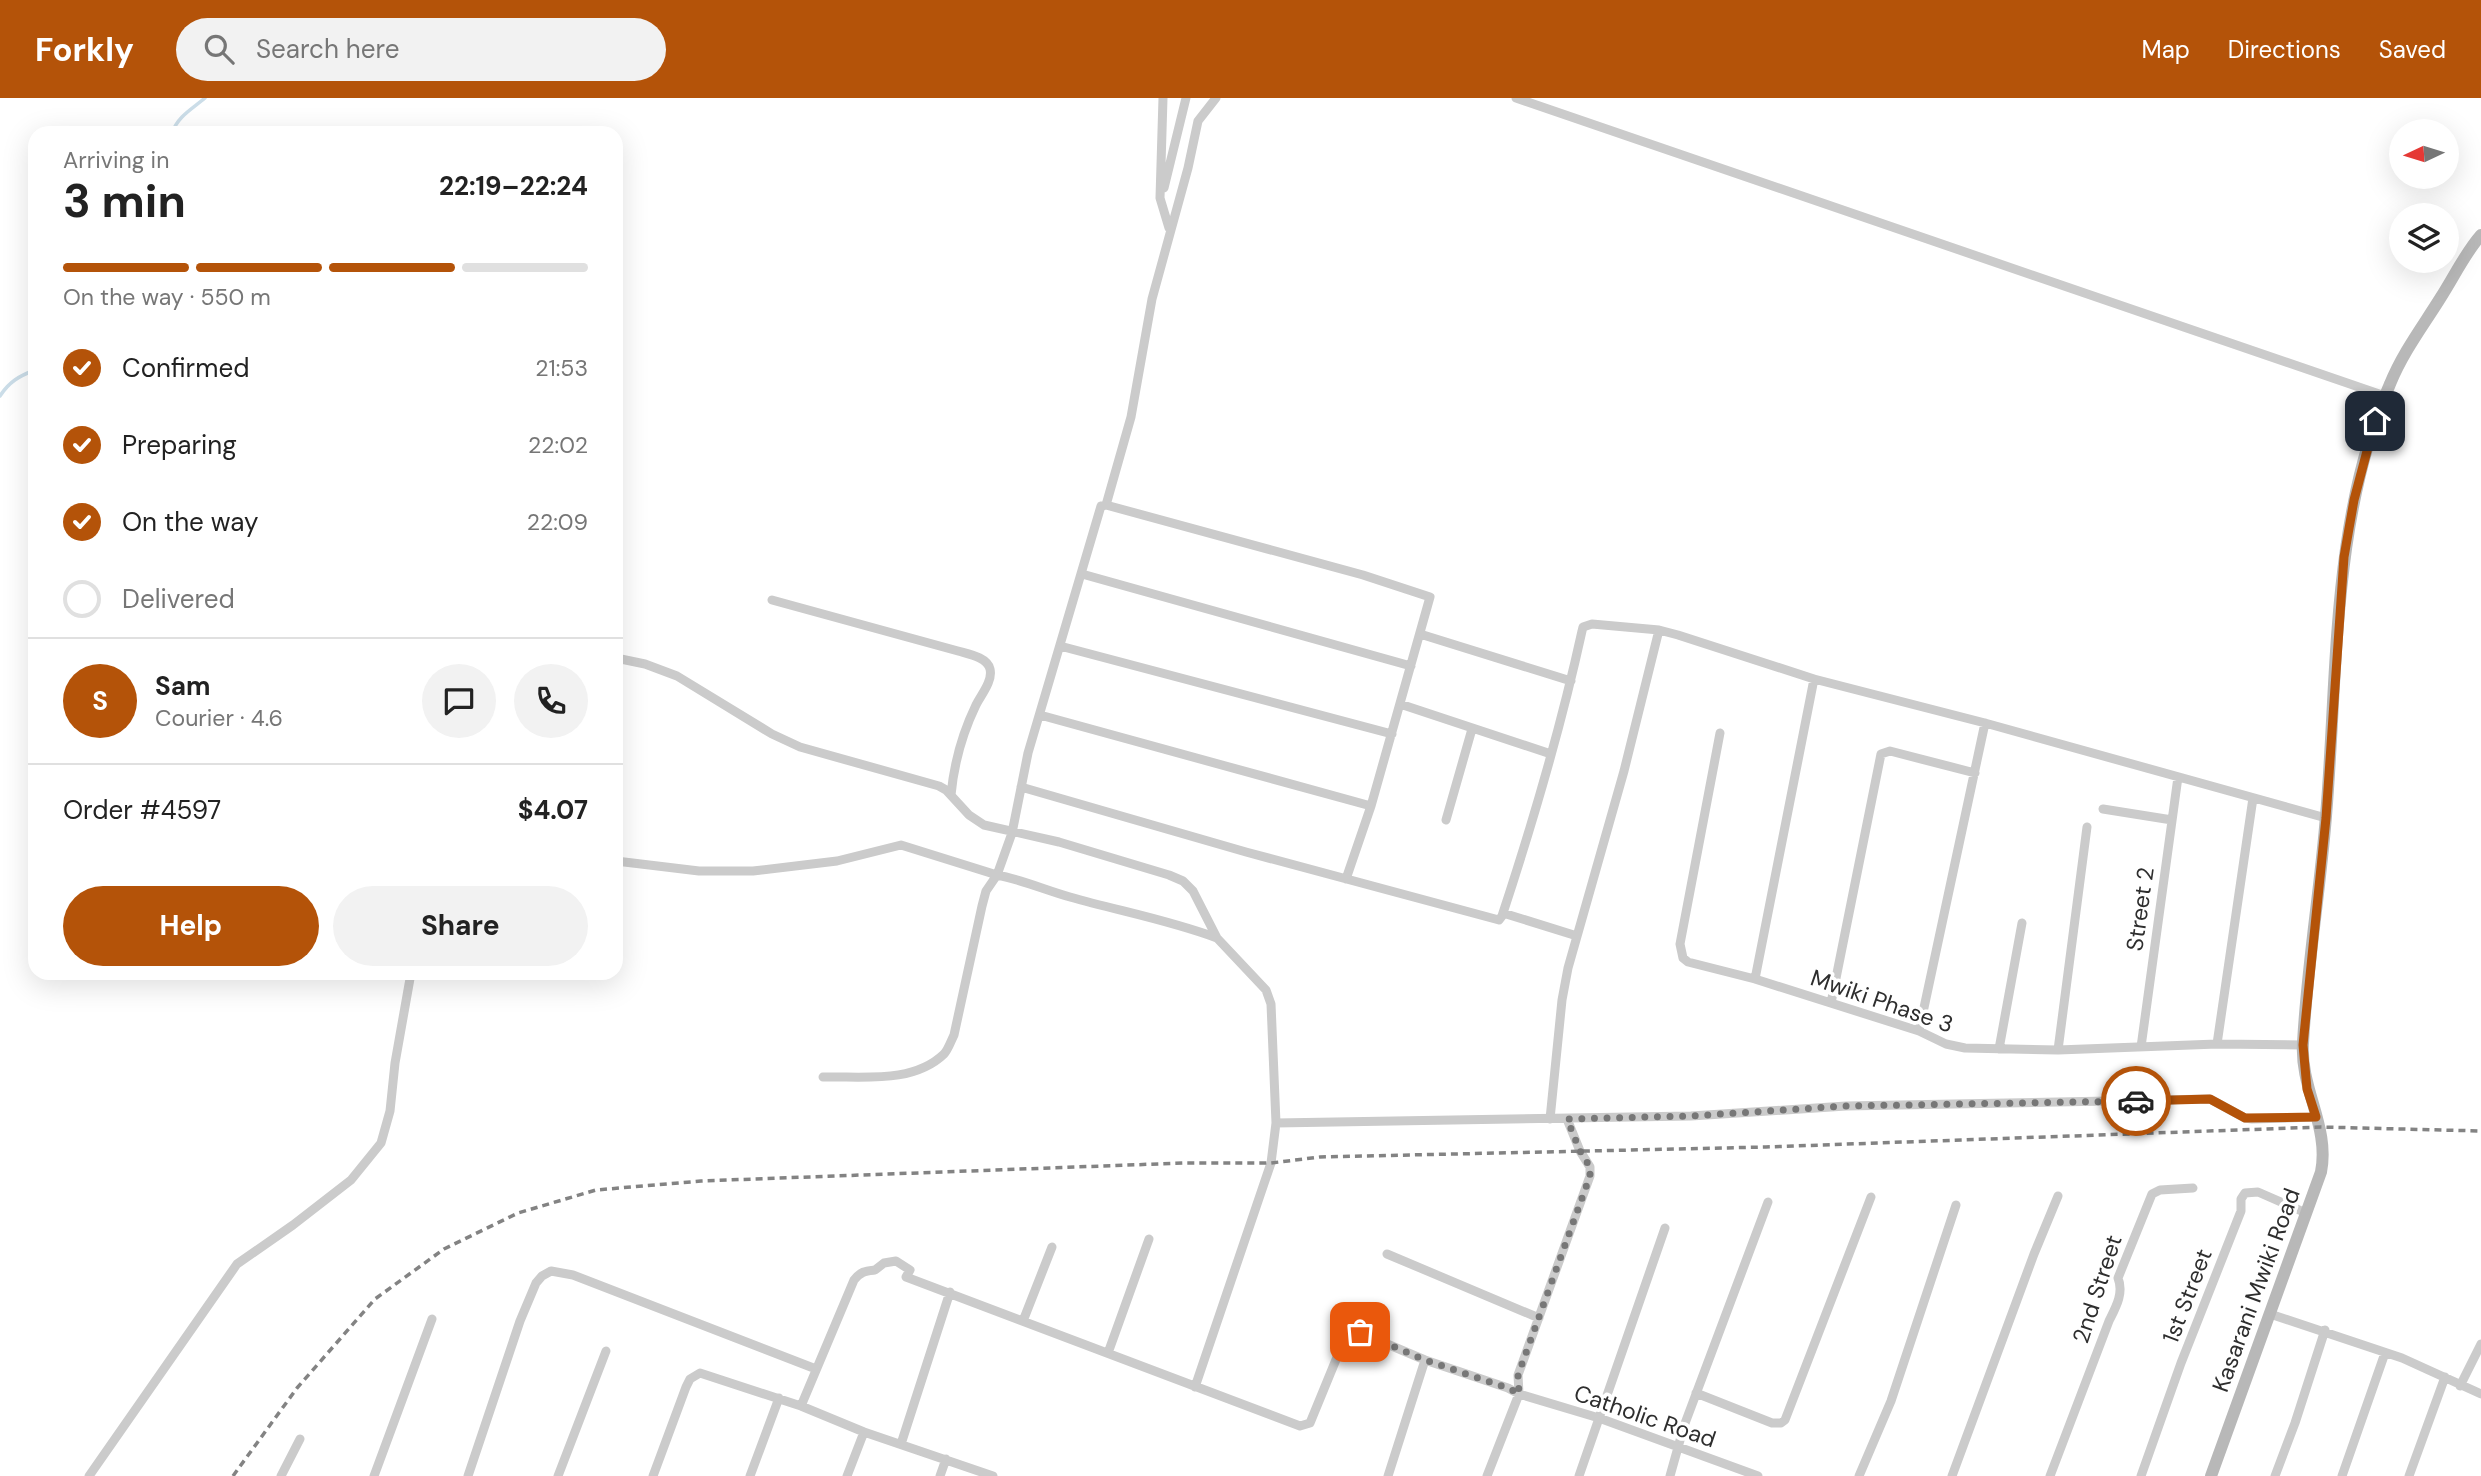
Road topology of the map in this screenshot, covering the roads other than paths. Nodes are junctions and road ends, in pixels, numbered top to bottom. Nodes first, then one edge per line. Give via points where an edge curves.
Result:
1 (1163, 98) edge
2 (1186, 98) edge
3 (1216, 98) edge
4 (1516, 98) edge
5 (1161, 200) junction
6 (1169, 230) junction
7 (2479, 234) edge
8 (2385, 396) junction
9 (1105, 505) junction
10 (1082, 574) junction
11 (772, 600) dead end
12 (1659, 630) junction
13 (1420, 634) junction
14 (1060, 646) junction
15 (623, 659) edge
16 (1410, 666) junction
17 (1814, 679) junction
18 (1571, 681) junction
19 (1400, 704) junction
20 (1040, 715) junction
21 (1986, 723) junction
22 (1472, 729) junction
23 (1720, 733) dead end
24 (1392, 734) junction
25 (1551, 754) junction
26 (1975, 773) junction
27 (2178, 777) junction
28 (1021, 787) junction
29 (951, 795) junction
30 (2253, 798) junction
31 (1371, 806) junction
32 (2103, 809) dead end
33 (2326, 818) junction
34 (1446, 820) dead end
35 (2172, 820) junction
36 (2087, 827) dead end
37 (1012, 833) junction
38 (623, 861) edge
39 (997, 875) junction
40 (1346, 879) junction
41 (1503, 914) junction
42 (2022, 923) dead end
43 (1577, 936) junction
44 (1217, 938) junction
45 (1755, 979) junction
46 (410, 980) edge
47 (1831, 1003) junction
48 (1919, 1031) junction
49 (2217, 1044) junction
50 (2303, 1045) junction
51 (2141, 1047) junction
52 (1999, 1049) junction
53 (2058, 1050) junction
54 (823, 1077) dead end
55 (2316, 1117) junction
56 (1550, 1119) junction
57 (1567, 1119) junction
58 (1276, 1123) junction
59 (2193, 1188) dead end
60 (2058, 1196) dead end
61 (1871, 1197) dead end
62 (1769, 1202) dead end
63 (1956, 1205) dead end
64 (2306, 1213) junction
65 (1665, 1228) dead end
66 (1149, 1239) dead end
67 (1052, 1247) dead end
68 (1387, 1254) dead end
69 (950, 1292) junction
70 (2270, 1314) junction
71 (1539, 1318) junction
72 (432, 1319) dead end
73 (1023, 1321) junction
74 (2325, 1330) junction
75 (2481, 1344) edge
76 (606, 1350) dead end
77 (1108, 1353) junction
78 (2385, 1353) junction
79 (1425, 1360) junction
80 (816, 1369) junction
81 (2445, 1377) junction
82 (2460, 1386) junction
83 (1195, 1387) junction
84 (1696, 1393) junction
85 (1519, 1394) junction
86 (2481, 1394) edge
87 (779, 1398) junction
88 (801, 1406) junction
89 (1599, 1418) junction
90 (864, 1432) junction
91 (300, 1439) dead end
92 (901, 1444) junction
93 (1679, 1448) junction
94 (946, 1459) junction
95 (89, 1476) edge
96 (281, 1476) edge
97 (374, 1476) edge
98 (468, 1476) edge
99 (558, 1476) edge
100 (653, 1476) edge
101 (750, 1476) edge
102 (847, 1476) edge
103 (940, 1476) edge
104 (993, 1476) edge
105 (1388, 1476) edge
106 (1487, 1476) edge
107 (1579, 1476) edge
108 (1670, 1476) edge
109 (1758, 1476) edge
110 (1859, 1476) edge
111 (1952, 1476) edge
112 (2050, 1476) edge
113 (2141, 1476) edge
114 (2211, 1476) edge
115 (2274, 1476) edge
116 (2342, 1476) edge
117 (2409, 1476) edge

1 - 5 street
2 - 5 street
3 - 6 street via 1198,121
4 - 8 street
5 - 6 street
6 - 9 street via 1131,417
7 - 8 main road, Kasarani Mwiki Road via 2405,352
8 - 33 main road, Kasarani Mwiki Road via 2364,460 2344,557
9 - 10 street
9 - 13 street via 1429,596
10 - 14 street
10 - 16 street
11 - 29 street via 958,651 988,664 991,672 964,734
12 - 17 street
12 - 18 street via 1587,624
12 - 43 street
13 - 16 street
13 - 18 street
14 - 20 street
14 - 24 street
15 - 29 street via 677,676 800,747 939,786
16 - 19 street
17 - 21 street
17 - 45 street
18 - 25 street
19 - 22 street
19 - 24 street
20 - 28 street
20 - 31 street
21 - 26 street
21 - 27 street
22 - 25 street
22 - 34 street
23 - 45 street, Mwiki Phase 3 via 1680,951 1688,962
24 - 31 street
25 - 41 street
26 - 47 street via 1890,751 1881,754
26 - 48 street
27 - 30 street
27 - 35 street, Street 2
28 - 37 street
28 - 40 street
29 - 37 street via 984,825
30 - 33 street
30 - 49 street
31 - 40 street
32 - 35 street
33 - 50 main road, Kasarani Mwiki Road
35 - 51 street, Street 2
36 - 53 street
37 - 39 street
37 - 44 street via 1070,845 1182,881 1193,891
38 - 39 street via 699,871 753,871 837,861 901,845
39 - 44 street
39 - 54 street via 986,891 954,1035 945,1053 915,1072
40 - 41 street via 1496,920
41 - 43 street
42 - 52 street
43 - 56 street via 1562,1000
44 - 58 street via 1266,990 1271,1004
45 - 47 street, Mwiki Phase 3
46 - 95 street via 381,1143 351,1180 237,1264
47 - 48 street, Mwiki Phase 3
48 - 52 street, Mwiki Phase 3 via 1946,1044
49 - 50 street, Mwiki Phase 3
49 - 51 street, Mwiki Phase 3
50 - 55 main road, Kasarani Mwiki Road via 2307,1089
51 - 53 street, Mwiki Phase 3
52 - 53 street, Mwiki Phase 3
55 - 57 street via 2245,1118 2210,1099 1846,1106
55 - 64 main road, Kasarani Mwiki Road via 2323,1160
56 - 57 street
56 - 58 street
57 - 71 street via 1590,1176
58 - 83 street via 1271,1163
59 - 112 street, 2nd Street via 2152,1194 2118,1278 2118,1302
60 - 111 street
61 - 84 street via 1785,1420 1772,1423
62 - 84 street
63 - 110 street via 1891,1401
64 - 70 main road, Kasarani Mwiki Road
64 - 113 street, 1st Street via 2258,1192 2245,1193 2241,1199 2241,1211
65 - 89 street
66 - 77 street
67 - 73 street
68 - 71 street
69 - 73 street
69 - 80 street via 906,1277 910,1270 896,1261 859,1274
69 - 92 street
70 - 74 street
70 - 114 main road, Kasarani Mwiki Road
71 - 85 street via 1518,1375
72 - 97 street
73 - 77 street
74 - 78 street
74 - 115 street
75 - 82 street
76 - 99 street
77 - 83 street
78 - 81 street
78 - 116 street
79 - 83 street, Catholic Road via 1354,1329 1342,1345 1306,1426
79 - 85 street, Catholic Road
79 - 105 street
80 - 88 street
80 - 98 street via 573,1275 551,1271 536,1283 520,1321
81 - 82 street
81 - 117 street
82 - 86 street
84 - 93 street
85 - 89 street, Catholic Road
85 - 106 street
87 - 88 street
87 - 100 street via 707,1374 695,1376 686,1387
87 - 101 street
88 - 90 street
89 - 93 street, Catholic Road
89 - 107 street
90 - 92 street
90 - 102 street
91 - 96 street
92 - 94 street
93 - 108 street
93 - 109 street, Catholic Road
94 - 103 street
94 - 104 street

